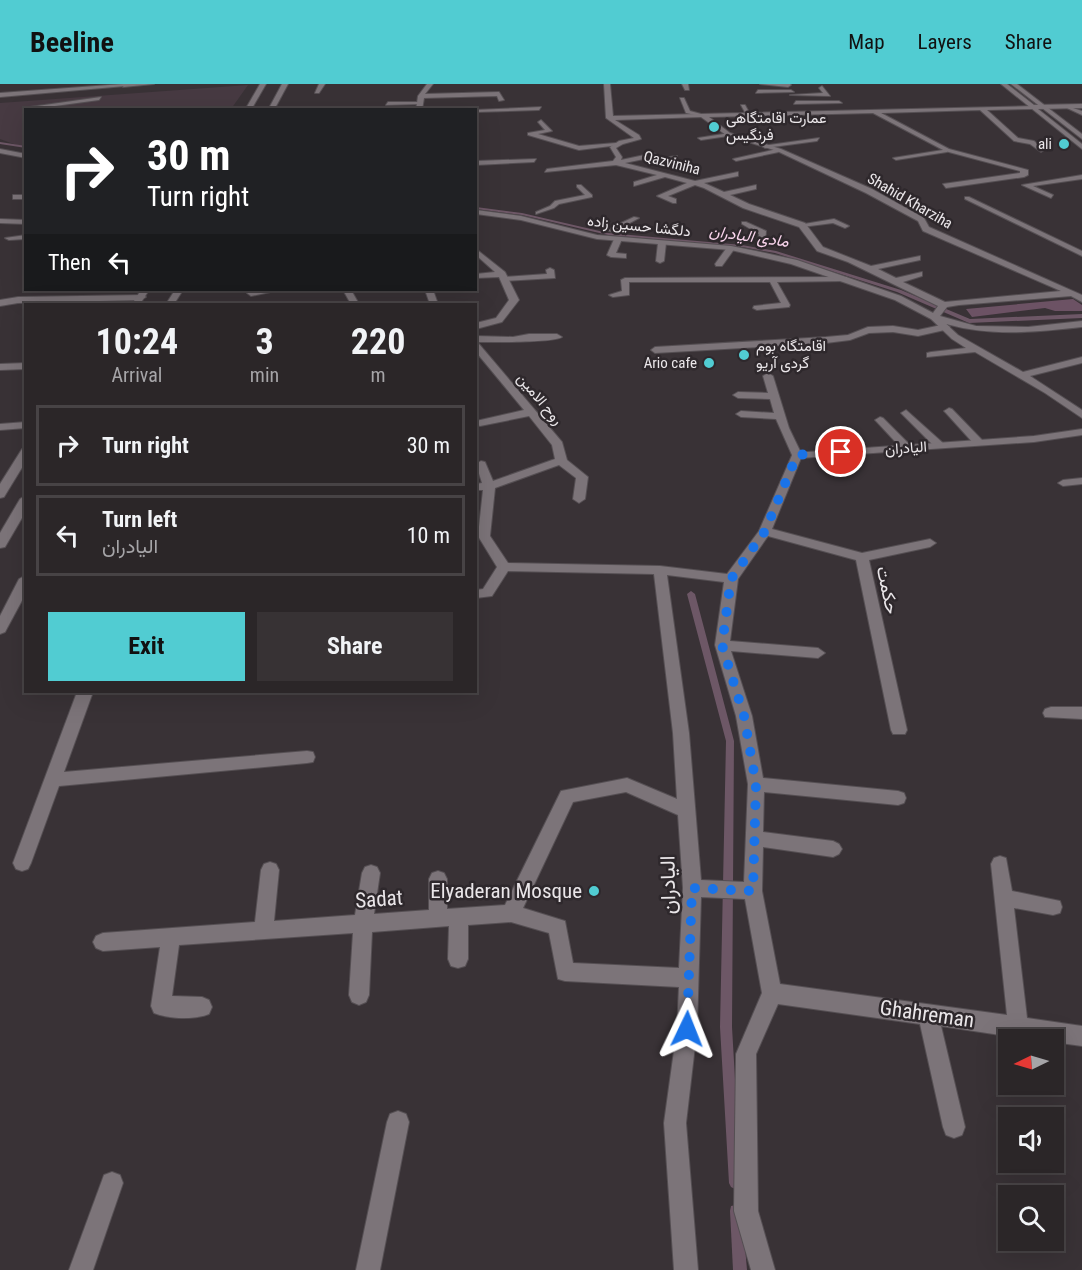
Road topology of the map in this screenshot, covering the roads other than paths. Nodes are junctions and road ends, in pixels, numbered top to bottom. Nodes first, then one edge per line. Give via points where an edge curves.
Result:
1 (145, 84) edge
2 (151, 84) edge
3 (263, 84) edge
4 (285, 84) edge
5 (322, 84) edge
6 (430, 84) edge
7 (607, 84) edge
8 (763, 84) edge
9 (1004, 84) edge
10 (1014, 84) edge
11 (93, 86) edge
12 (822, 88) dead end
13 (790, 89) edge
14 (43, 92) junction
15 (317, 92) dead end
16 (758, 92) dead end
17 (0, 96) edge
18 (421, 96) junction
19 (99, 98) dead end
20 (682, 99) dead end
21 (501, 100) dead end
22 (907, 101) dead end
23 (796, 103) junction
24 (839, 103) dead end
25 (388, 105) dead end
26 (743, 106) dead end
27 (1082, 106) edge
28 (419, 107) edge
29 (1033, 107) junction
30 (1044, 107) junction
31 (1069, 107) junction
32 (32, 108) edge
33 (249, 108) edge
34 (272, 108) edge
35 (539, 108) dead end
36 (981, 108) junction
37 (477, 110) edge
38 (916, 110) junction
39 (872, 111) junction
40 (804, 113) junction
41 (1082, 113) edge
42 (749, 115) junction
43 (703, 116) junction
44 (609, 118) junction
45 (818, 118) dead end
46 (541, 122) dead end
47 (728, 134) junction
48 (1082, 137) edge
49 (701, 138) dead end
50 (817, 139) dead end
51 (616, 145) junction
52 (765, 146) junction
53 (1082, 147) edge
54 (779, 150) junction
55 (947, 150) junction
56 (1041, 150) dead end
57 (0, 151) edge
58 (24, 156) edge
59 (675, 157) dead end
60 (896, 158) dead end
61 (736, 159) dead end
62 (534, 160) dead end
63 (477, 163) edge
64 (616, 163) junction
65 (548, 171) dead end
66 (735, 174) dead end
67 (665, 175) junction
68 (1082, 177) edge
69 (744, 182) dead end
70 (694, 183) junction
71 (637, 184) dead end
72 (579, 186) dead end
73 (946, 186) dead end
74 (753, 187) dead end
75 (713, 189) junction
76 (724, 194) junction
77 (1051, 196) dead end
78 (16, 197) dead end
79 (24, 197) edge
80 (967, 198) dead end
81 (673, 201) dead end
82 (477, 205) edge
83 (477, 212) edge
84 (537, 213) junction
85 (636, 218) dead end
86 (24, 220) edge
87 (0, 221) edge
88 (744, 223) dead end
89 (802, 225) junction
90 (846, 226) dead end
91 (610, 230) junction
92 (24, 237) edge
93 (9, 238) dead end
94 (618, 239) junction
95 (662, 243) junction
96 (762, 245) junction
97 (731, 248) junction
98 (477, 252) edge
99 (814, 252) junction
100 (1082, 254) edge
101 (623, 256) dead end
102 (795, 257) junction
103 (917, 258) dead end
104 (660, 261) dead end
105 (719, 264) dead end
106 (869, 269) junction
107 (550, 270) dead end
108 (920, 274) dead end
109 (477, 276) edge
110 (503, 277) junction
111 (772, 279) junction
112 (844, 279) junction
113 (893, 282) junction
114 (1078, 292) edge
115 (613, 295) dead end
116 (141, 297) edge
117 (1082, 299) edge
118 (51, 302) edge
119 (0, 303) edge
120 (944, 305) junction
121 (757, 308) dead end
122 (934, 317) junction
123 (1082, 324) edge
124 (477, 326) edge
125 (946, 327) junction
126 (557, 337) dead end
127 (477, 339) edge
128 (477, 347) edge
129 (655, 350) dead end
130 (978, 350) junction
131 (931, 355) dead end
132 (1082, 360) edge
133 (24, 366) edge
134 (1, 369) edge
135 (1021, 375) junction
136 (768, 376) dead end
137 (738, 396) dead end
138 (774, 396) junction
139 (949, 411) dead end
140 (531, 412) junction
141 (906, 413) dead end
142 (741, 414) dead end
143 (1082, 415) edge
144 (780, 416) junction
145 (880, 420) dead end
146 (480, 423) dead end
147 (24, 425) edge
148 (0, 427) edge
149 (1077, 433) edge
150 (979, 443) junction
151 (1082, 445) edge
152 (940, 446) junction
153 (907, 448) junction
154 (24, 454) edge
155 (797, 455) junction
156 (561, 461) junction
157 (481, 464) dead end
158 (1082, 481) edge
159 (1063, 483) dead end
160 (489, 486) junction
161 (477, 487) edge
162 (0, 494) edge
163 (579, 499) dead end
164 (24, 502) edge
165 (480, 521) edge
166 (765, 531) junction
167 (930, 543) dead end
168 (0, 544) edge
169 (862, 557) junction
170 (504, 567) junction
171 (660, 570) junction
172 (731, 579) junction
173 (24, 583) edge
174 (477, 594) edge
175 (0, 629) edge
176 (722, 645) junction
177 (818, 653) dead end
178 (85, 693) edge
179 (1052, 713) dead end
180 (1082, 713) edge
181 (899, 730) dead end
182 (307, 757) dead end
183 (53, 780) junction
184 (756, 784) junction
185 (898, 798) dead end
186 (687, 811) junction
187 (755, 838) junction
188 (833, 849) dead end
189 (22, 863) dead end
190 (1000, 864) dead end
191 (270, 870) dead end
192 (371, 873) dead end
193 (438, 879) dead end
194 (692, 888) junction
195 (747, 891) junction
196 (1004, 898) junction
197 (1053, 907) dead end
198 (511, 913) junction
199 (459, 916) junction
200 (438, 918) junction
201 (363, 922) junction
202 (264, 930) junction
203 (171, 937) junction
204 (103, 942) dead end
205 (458, 959) dead end
206 (689, 978) junction
207 (772, 993) junction
208 (359, 995) dead end
209 (202, 1006) dead end
210 (928, 1014) junction
211 (1018, 1027) junction
212 (1082, 1036) edge
213 (398, 1122) dead end
214 (954, 1126) dead end
215 (112, 1183) dead end
216 (81, 1270) edge
217 (368, 1270) edge
218 (686, 1270) edge
219 (763, 1270) edge

1 - 11 street
2 - 14 lane
3 - 33 street
4 - 34 street
5 - 15 street
6 - 18 street
7 - 44 street
8 - 13 street
9 - 29 street
10 - 30 lane
11 - 14 street
12 - 13 street via 828,95
13 - 16 lane
13 - 23 street
14 - 17 street
14 - 32 lane
18 - 21 street via 499,94
18 - 28 street
19 - 32 lane
20 - 43 lane via 688,112
22 - 38 street
23 - 24 lane
23 - 40 street
25 - 28 lane
26 - 42 lane
27 - 31 street
29 - 30 street
29 - 36 street
29 - 53 street
30 - 31 street
30 - 48 lane
31 - 41 street
35 - 37 lane
36 - 38 street
36 - 56 street via 1016,140 1032,142
38 - 39 street
39 - 40 street
39 - 55 street
40 - 42 street
40 - 45 street
42 - 43 street
43 - 44 street
43 - 47 street, Shahid Kharziha
44 - 51 street, Qazviniha via 638,139
46 - 51 lane via 549,131 530,134 579,148
47 - 49 lane
47 - 52 street, Shahid Kharziha
50 - 52 lane
51 - 64 street, Qazviniha via 612,148 619,157
52 - 54 street, Shahid Kharziha
54 - 61 lane
54 - 114 street, Shahid Kharziha via 869,191 921,220 926,229
55 - 60 lane
55 - 73 street via 1024,170 1024,175
57 - 58 street
59 - 64 street via 661,160 654,155
62 - 63 lane
64 - 65 street
64 - 67 street, Qazviniha
66 - 70 street
67 - 70 street, Qazviniha
67 - 71 street
68 - 77 lane via 1026,185
69 - 75 street
70 - 75 street, Qazviniha
70 - 81 street via 662,196
72 - 84 lane via 590,196 557,202
74 - 76 street
75 - 76 street, Qazviniha
76 - 89 street, Qazviniha via 746,206
78 - 79 street
80 - 100 lane
82 - 84 street, دلگشا حسین زاده
83 - 94 street, دلگشا حسین زاده
84 - 91 street, دلگشا حسین زاده
85 - 91 lane
86 - 87 street
88 - 96 lane via 763,233
89 - 90 lane via 834,221
89 - 99 street
91 - 96 street, دلگشا حسین زاده
92 - 93 street
94 - 95 street, دلگشا حسین زاده
94 - 101 lane via 611,255
95 - 97 street, دلگشا حسین زاده
95 - 104 lane
96 - 102 street, دلگشا حسین زاده
97 - 102 street, دلگشا حسین زاده
97 - 105 lane
98 - 110 street
99 - 102 street
99 - 106 street via 841,254
102 - 112 street, دلگشا حسین زاده
103 - 106 street
106 - 113 street
107 - 110 lane via 552,276
108 - 113 street
109 - 110 street
110 - 124 street via 514,300 499,320
111 - 112 lane
111 - 115 lane via 625,280 626,293
111 - 121 lane via 786,305
112 - 122 street, دلگشا حسین زاده via 898,298
113 - 120 street
114 - 117 street, Shahid Kharziha
114 - 120 street
116 - 118 street
118 - 119 street
120 - 122 street
122 - 123 street via 975,329 1028,330
122 - 125 street
125 - 129 lane via 918,333 868,330 850,338
125 - 130 street
126 - 127 street
128 - 140 street, روح الامین
130 - 131 street
130 - 135 street
132 - 135 street
133 - 134 street
135 - 143 street
136 - 138 lane
137 - 138 lane
138 - 144 lane
139 - 150 lane
140 - 146 street
140 - 156 street, روح الامین via 558,444
141 - 152 lane
142 - 144 lane
144 - 155 lane
145 - 153 lane
147 - 148 street
149 - 150 street, الیادران
149 - 151 street
150 - 152 street, الیادران
152 - 153 street, الیادران
153 - 155 street, الیادران
154 - 162 street
155 - 166 street
156 - 160 street
156 - 163 street via 582,477
157 - 160 street
158 - 159 lane
160 - 161 street
160 - 165 street
164 - 168 street
165 - 170 street via 484,536
166 - 169 street, حکمت
166 - 172 street
167 - 169 street
169 - 181 street, حکمت
170 - 171 street
170 - 174 street via 487,593
171 - 172 street
171 - 186 street, الیادران
172 - 176 street
173 - 175 street
176 - 177 street
176 - 184 street via 744,716
178 - 183 street
179 - 180 street
182 - 183 street
183 - 189 street
184 - 185 street
184 - 187 street
186 - 194 street, الیادران
186 - 198 street via 627,785 567,796
187 - 188 street
187 - 195 street
190 - 196 street
191 - 202 street
192 - 201 street
193 - 200 street
194 - 195 street
194 - 206 street, الیادران
195 - 207 street
196 - 197 street
196 - 211 street
198 - 199 street, Sadat
198 - 206 street, Sadat via 558,927 564,972
199 - 200 street, Sadat
199 - 205 street
200 - 201 street, Sadat
201 - 202 street, Sadat
201 - 208 street
202 - 203 street, Sadat
203 - 204 street, Sadat
203 - 209 street via 161,1006
206 - 218 street, الیادران via 675,1123
207 - 210 street, Ghahreman
207 - 219 street via 746,1054 746,1211
210 - 211 street, Ghahreman
210 - 214 street
211 - 212 street, Ghahreman
213 - 217 street
215 - 216 street

